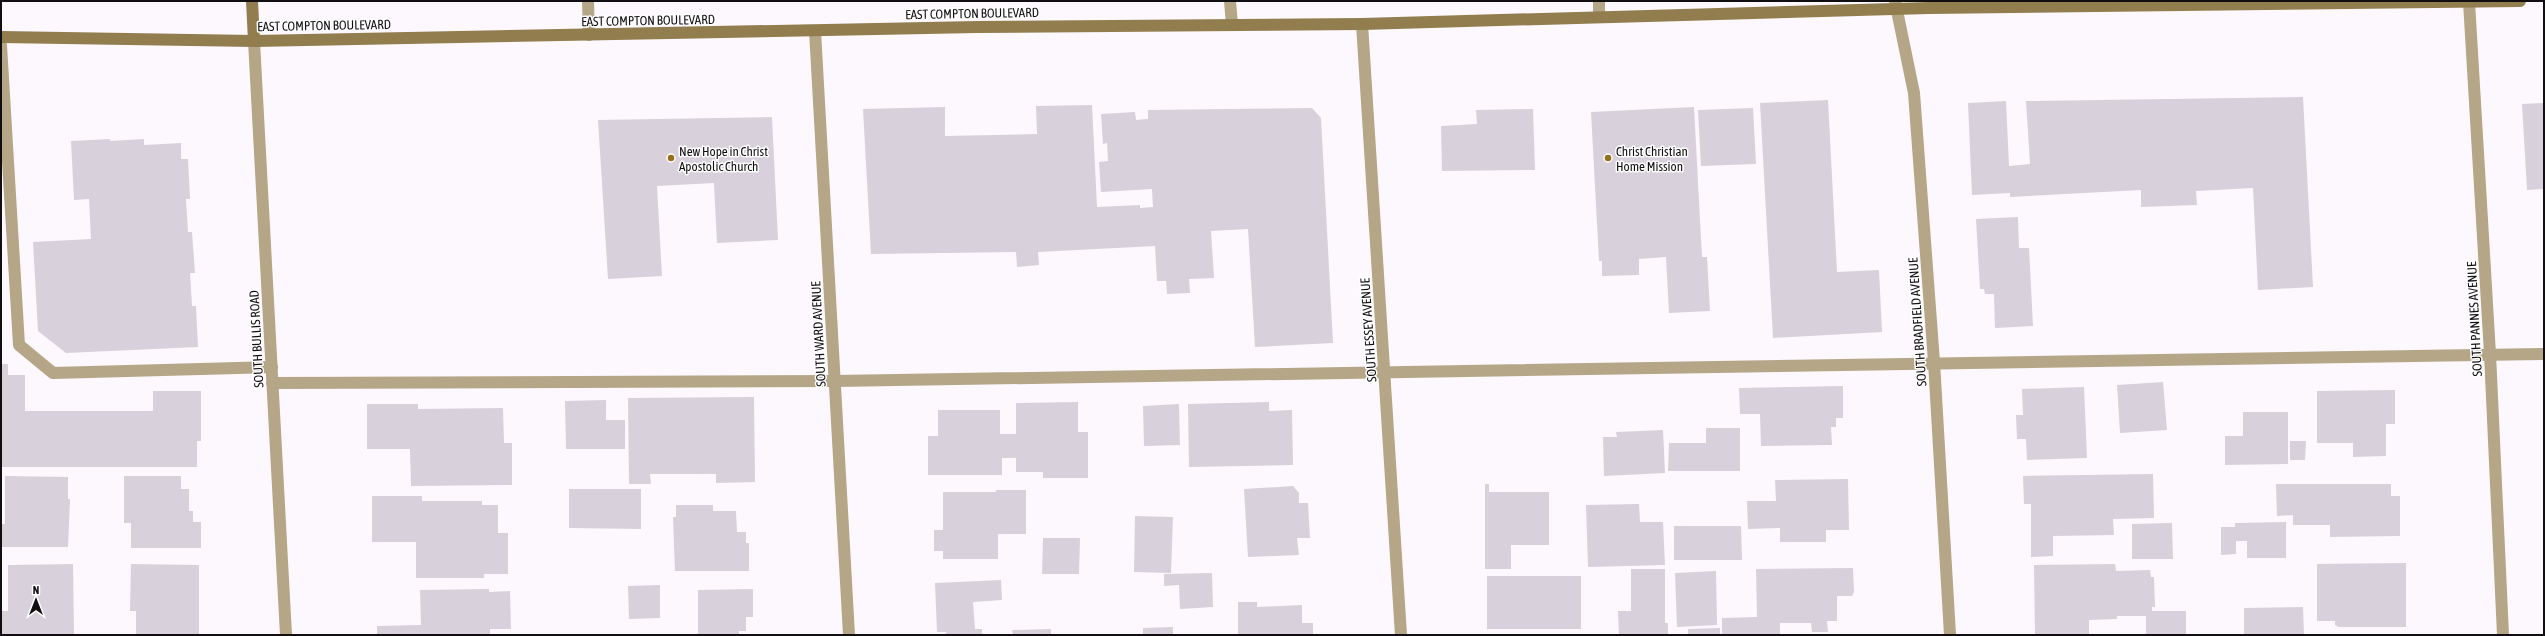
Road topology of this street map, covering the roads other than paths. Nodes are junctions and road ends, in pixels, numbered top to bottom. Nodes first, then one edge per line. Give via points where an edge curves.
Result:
1 (252, 1) edge
2 (588, 1) edge
3 (1230, 1) edge
4 (1599, 1) edge
5 (2520, 1) edge
6 (2469, 2) edge
7 (1896, 5) edge
8 (1599, 16) junction
9 (1362, 24) junction
10 (1232, 25) junction
11 (815, 31) junction
12 (589, 35) junction
13 (1, 37) edge
14 (254, 41) junction
15 (1, 45) edge
16 (2490, 354) junction
17 (2544, 354) edge
18 (1934, 362) junction
19 (272, 367) junction
20 (1384, 374) junction
21 (835, 381) junction
22 (272, 383) junction
23 (286, 635) edge
24 (849, 635) edge
25 (1401, 635) edge
26 (1950, 635) edge
27 (2503, 635) edge

1 - 14 main road
2 - 12 street
3 - 10 street
4 - 8 street
5 - 6 main road, EAST COMPTON BOULEVARD
6 - 7 main road, EAST COMPTON BOULEVARD
6 - 16 street, SOUTH PANNES AVENUE
7 - 8 main road, EAST COMPTON BOULEVARD
7 - 18 street, SOUTH BRADFIELD AVENUE via 1914,93
8 - 9 main road, EAST COMPTON BOULEVARD
9 - 10 main road, EAST COMPTON BOULEVARD
9 - 20 street, SOUTH ESSEY AVENUE
10 - 11 main road, EAST COMPTON BOULEVARD
11 - 12 main road, EAST COMPTON BOULEVARD
11 - 21 street, SOUTH WARD AVENUE
12 - 14 main road, EAST COMPTON BOULEVARD
13 - 14 main road, EAST COMPTON BOULEVARD
14 - 19 street, SOUTH BULLIS ROAD
15 - 19 street via 19,345 54,373
16 - 17 street
16 - 18 street
16 - 27 street, SOUTH PANNES AVENUE
18 - 20 street
18 - 26 street, SOUTH BRADFIELD AVENUE
19 - 22 street, SOUTH BULLIS ROAD
20 - 21 street
20 - 25 street, SOUTH ESSEY AVENUE
21 - 22 street
21 - 24 street, SOUTH WARD AVENUE
22 - 23 street, SOUTH BULLIS ROAD

